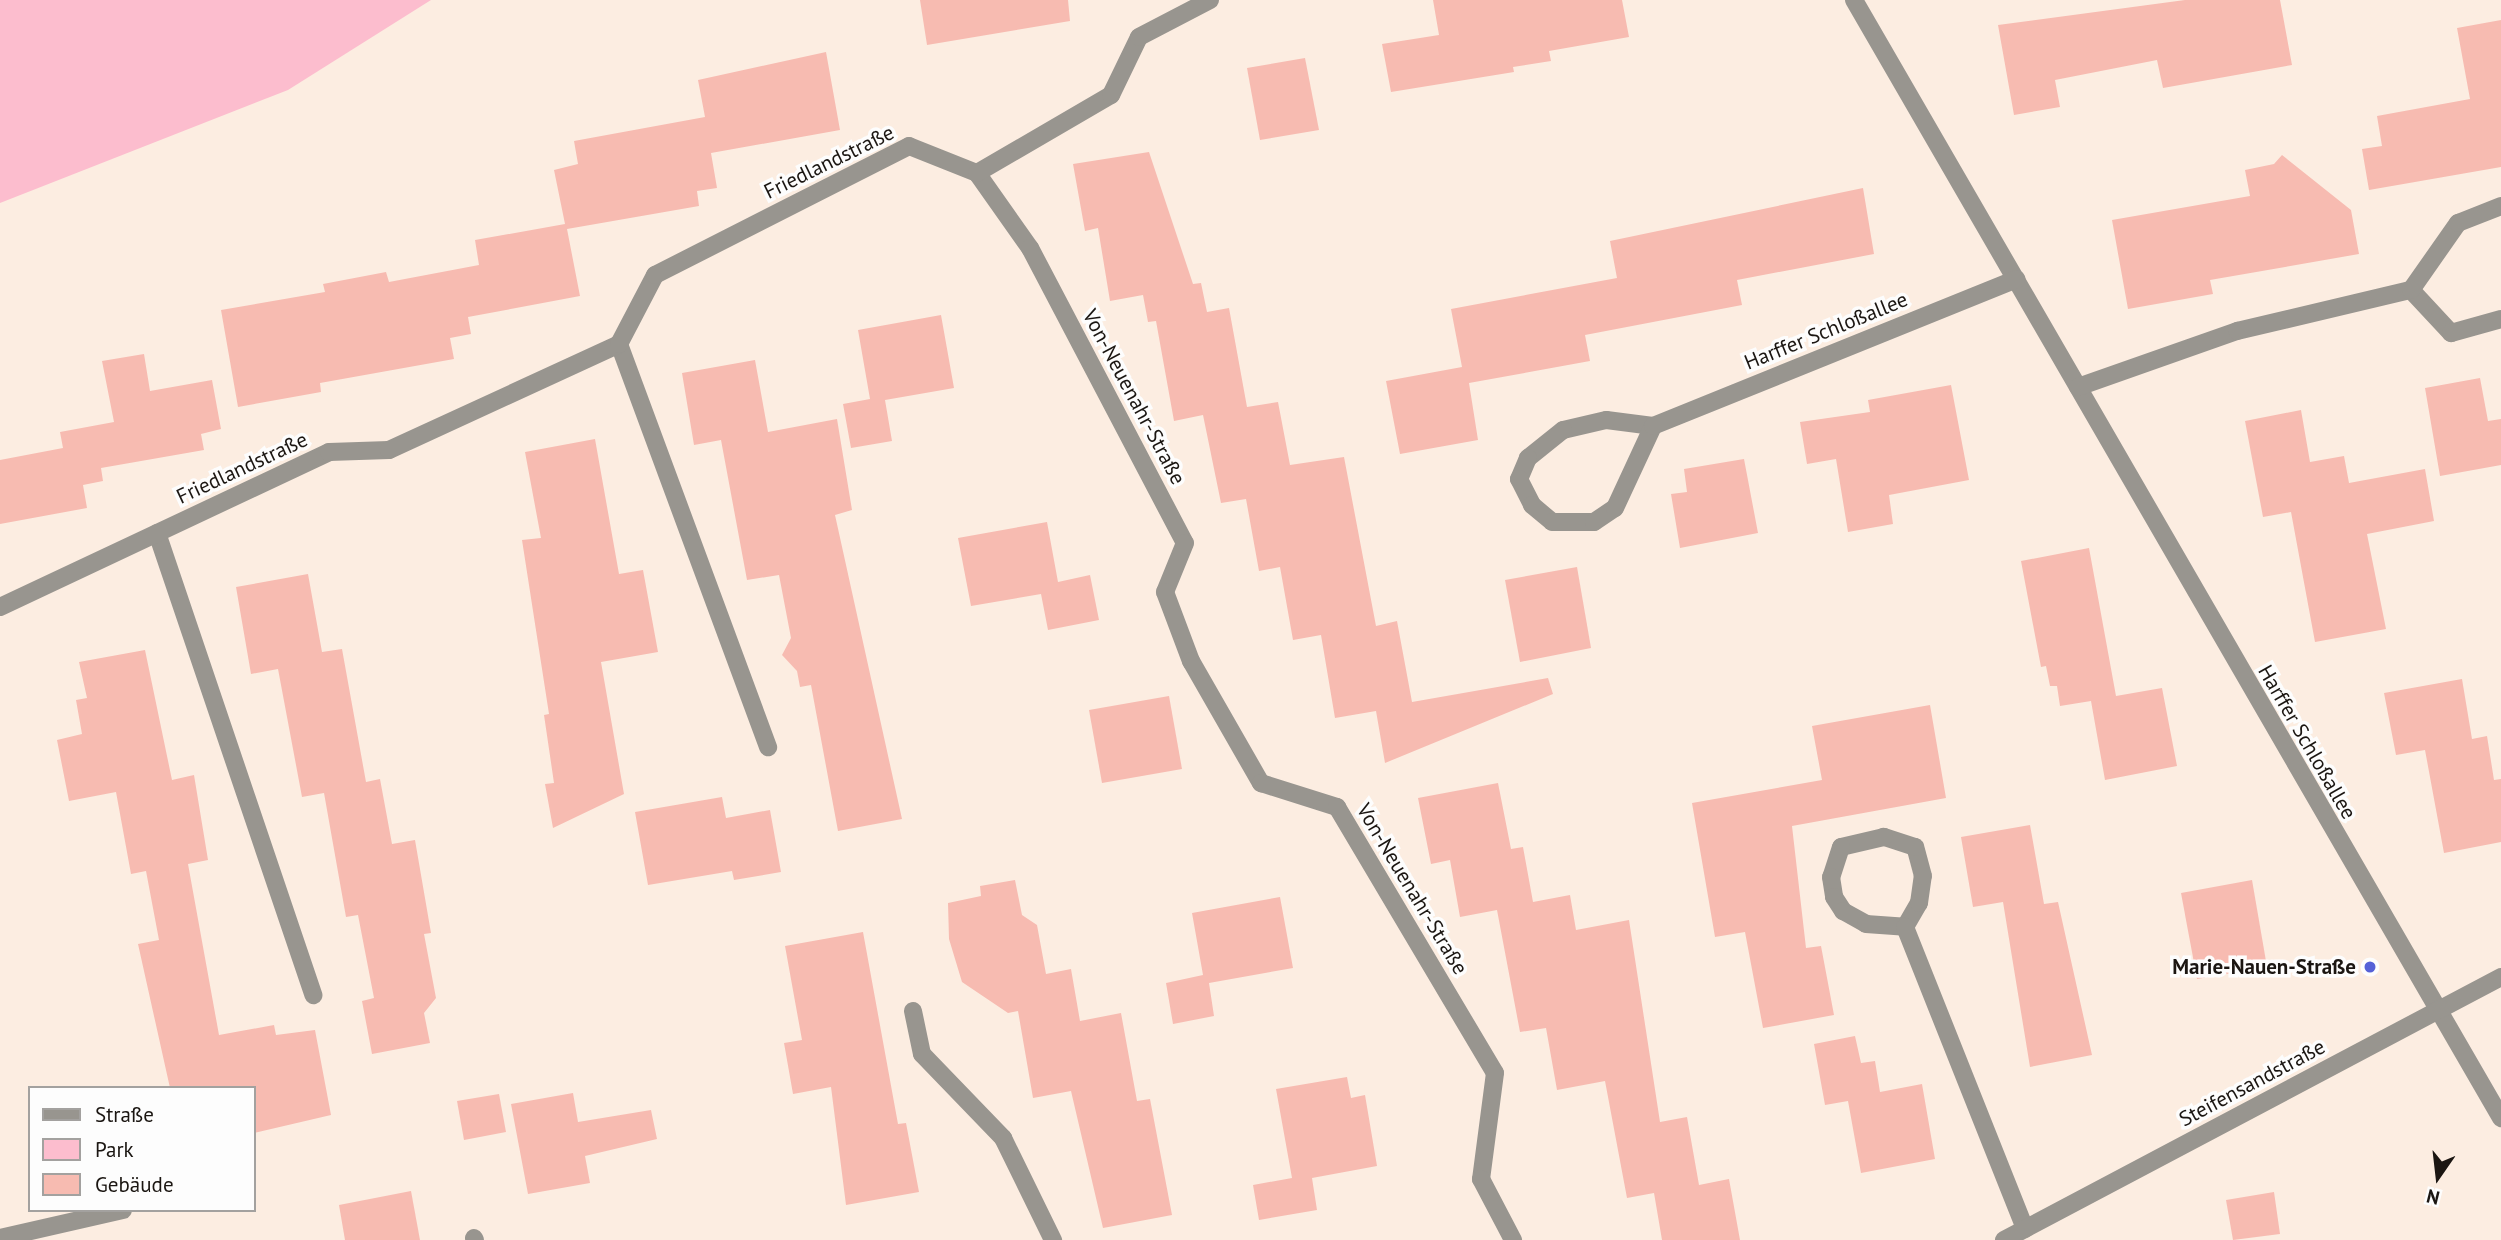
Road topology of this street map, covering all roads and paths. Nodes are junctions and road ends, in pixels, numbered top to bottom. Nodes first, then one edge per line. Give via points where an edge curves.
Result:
1 (1210, 0) edge
2 (1854, 0) edge
3 (977, 173) junction
4 (2501, 206) edge
5 (2016, 279) junction
6 (2411, 290) junction
7 (2501, 319) edge
8 (619, 344) junction
9 (2078, 387) junction
10 (1653, 426) junction
11 (157, 533) junction
12 (0, 607) edge
13 (768, 747) dead end
14 (1905, 927) junction
15 (2501, 977) edge
16 (313, 995) dead end
17 (913, 1011) dead end
18 (2438, 1012) junction
19 (2501, 1118) edge
20 (118, 1212) edge
21 (2025, 1229) junction
22 (62, 1233) edge
23 (0, 1238) edge
24 (1053, 1240) edge
25 (1513, 1240) edge
26 (2004, 1240) edge

1 - 3 street via 1139,37 1111,94
2 - 5 street, Harffer Schloßallee
3 - 8 street, Friedlandstraße via 909,146 655,275
3 - 25 street, Von-Neuenahr-Straße via 1030,248 1185,543 1165,592 1191,661 1262,783 1337,807 1495,1073 1481,1179
4 - 6 street via 2458,223
5 - 9 street, Harffer Schloßallee
5 - 10 street, Harffer Schloßallee
6 - 7 street via 2451,333
6 - 9 street via 2237,331
8 - 11 street, Friedlandstraße via 388,450 329,452
8 - 13 street
9 - 18 street, Harffer Schloßallee
10 - 10 street, Harffer Schloßallee via 1606,420 1563,430 1528,458 1519,479 1532,505 1552,522 1594,522 1615,508
11 - 12 street, Friedlandstraße
11 - 16 street
14 - 14 street via 1866,924 1843,911 1831,877 1841,848 1884,837 1915,847 1923,876 1919,903
14 - 21 street
15 - 18 street, Steifensandstraße
17 - 24 street via 922,1054 1003,1138
18 - 19 street, Harffer Schloßallee
18 - 21 street, Steifensandstraße
20 - 22 street
21 - 26 street, Steifensandstraße
22 - 23 street

